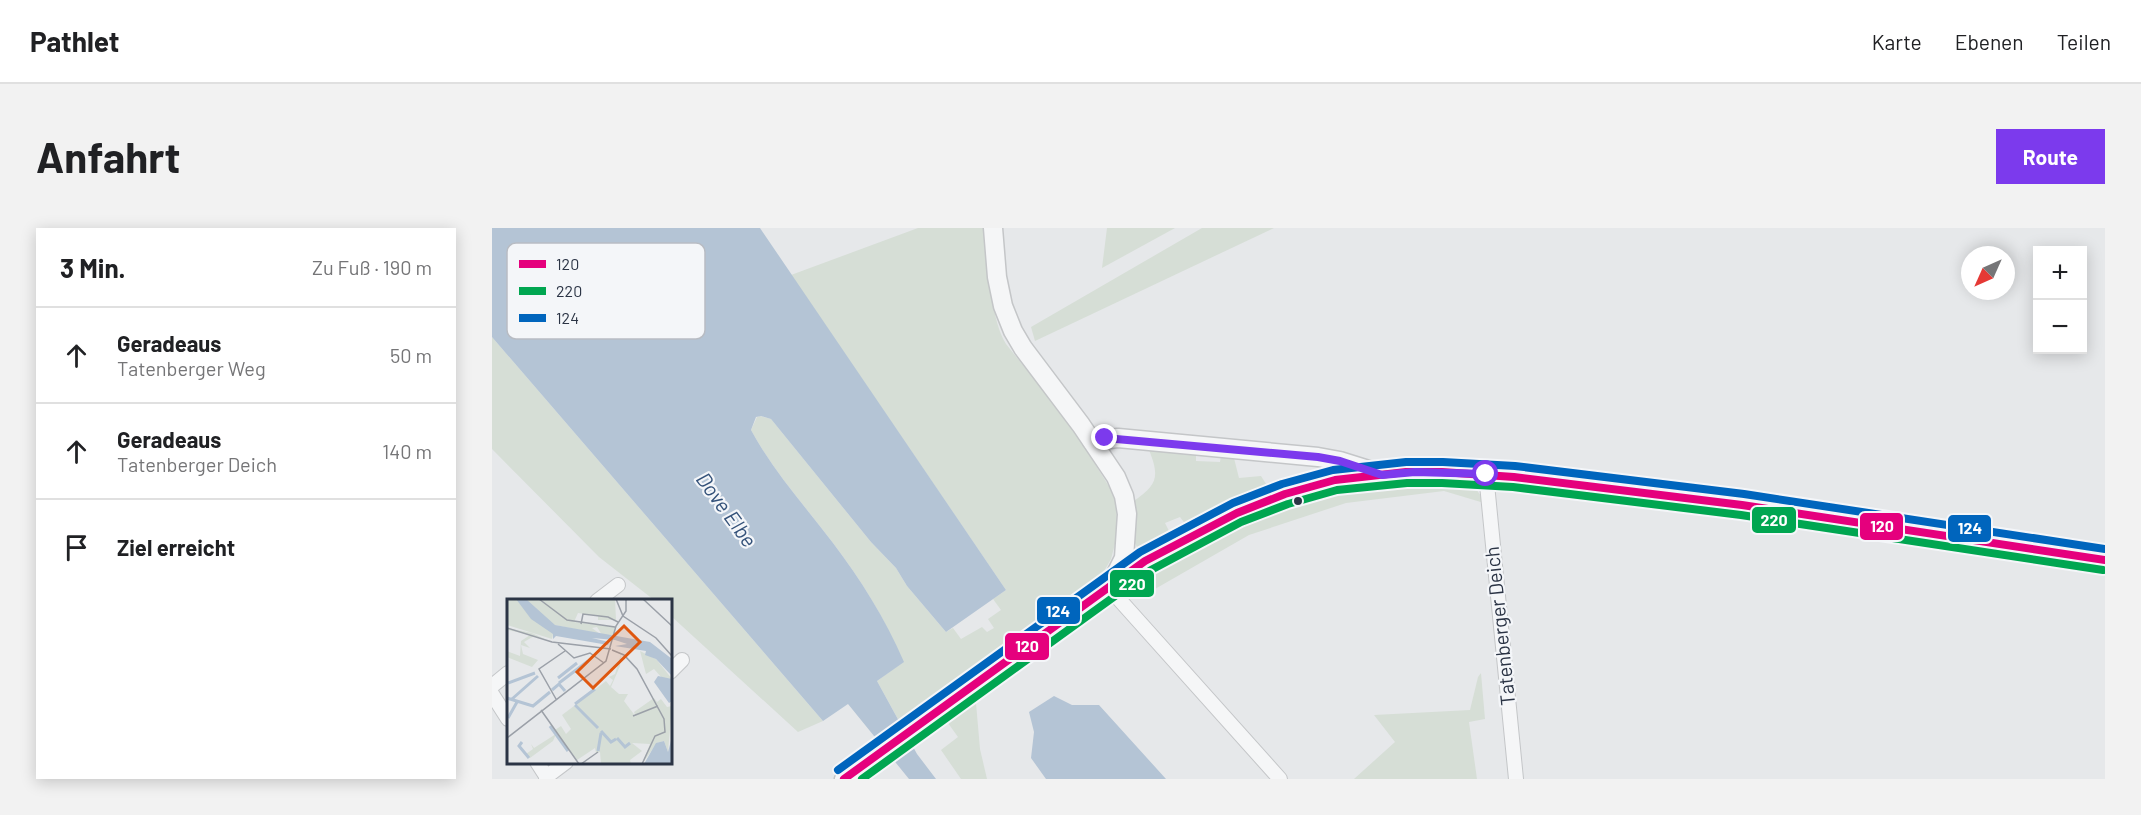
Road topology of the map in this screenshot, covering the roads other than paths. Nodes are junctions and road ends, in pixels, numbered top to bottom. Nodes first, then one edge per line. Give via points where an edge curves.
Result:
1 (993, 228) edge
2 (1092, 441) junction
3 (1486, 474) junction
4 (1382, 475) junction
5 (2105, 560) edge
6 (618, 585) dead end
7 (1109, 588) junction
8 (598, 599) edge
9 (682, 660) dead end
10 (672, 670) edge
11 (507, 674) edge
12 (492, 686) edge
13 (492, 694) edge
14 (507, 717) edge
15 (538, 764) edge
16 (564, 764) edge
17 (547, 778) edge
18 (844, 779) edge
19 (1281, 779) edge
20 (1516, 779) edge

1 - 2 street via 999,287 1013,331
2 - 4 street via 1118,438 1318,457
2 - 7 street via 1116,477 1127,514 1124,558
3 - 4 street
3 - 5 street via 1698,498
3 - 20 street, Tatenberger Deich
4 - 7 street via 1335,480 1239,510 1145,561
6 - 8 street
7 - 18 street
7 - 19 street
9 - 10 street
11 - 12 street
13 - 14 street
15 - 17 street
16 - 17 street

